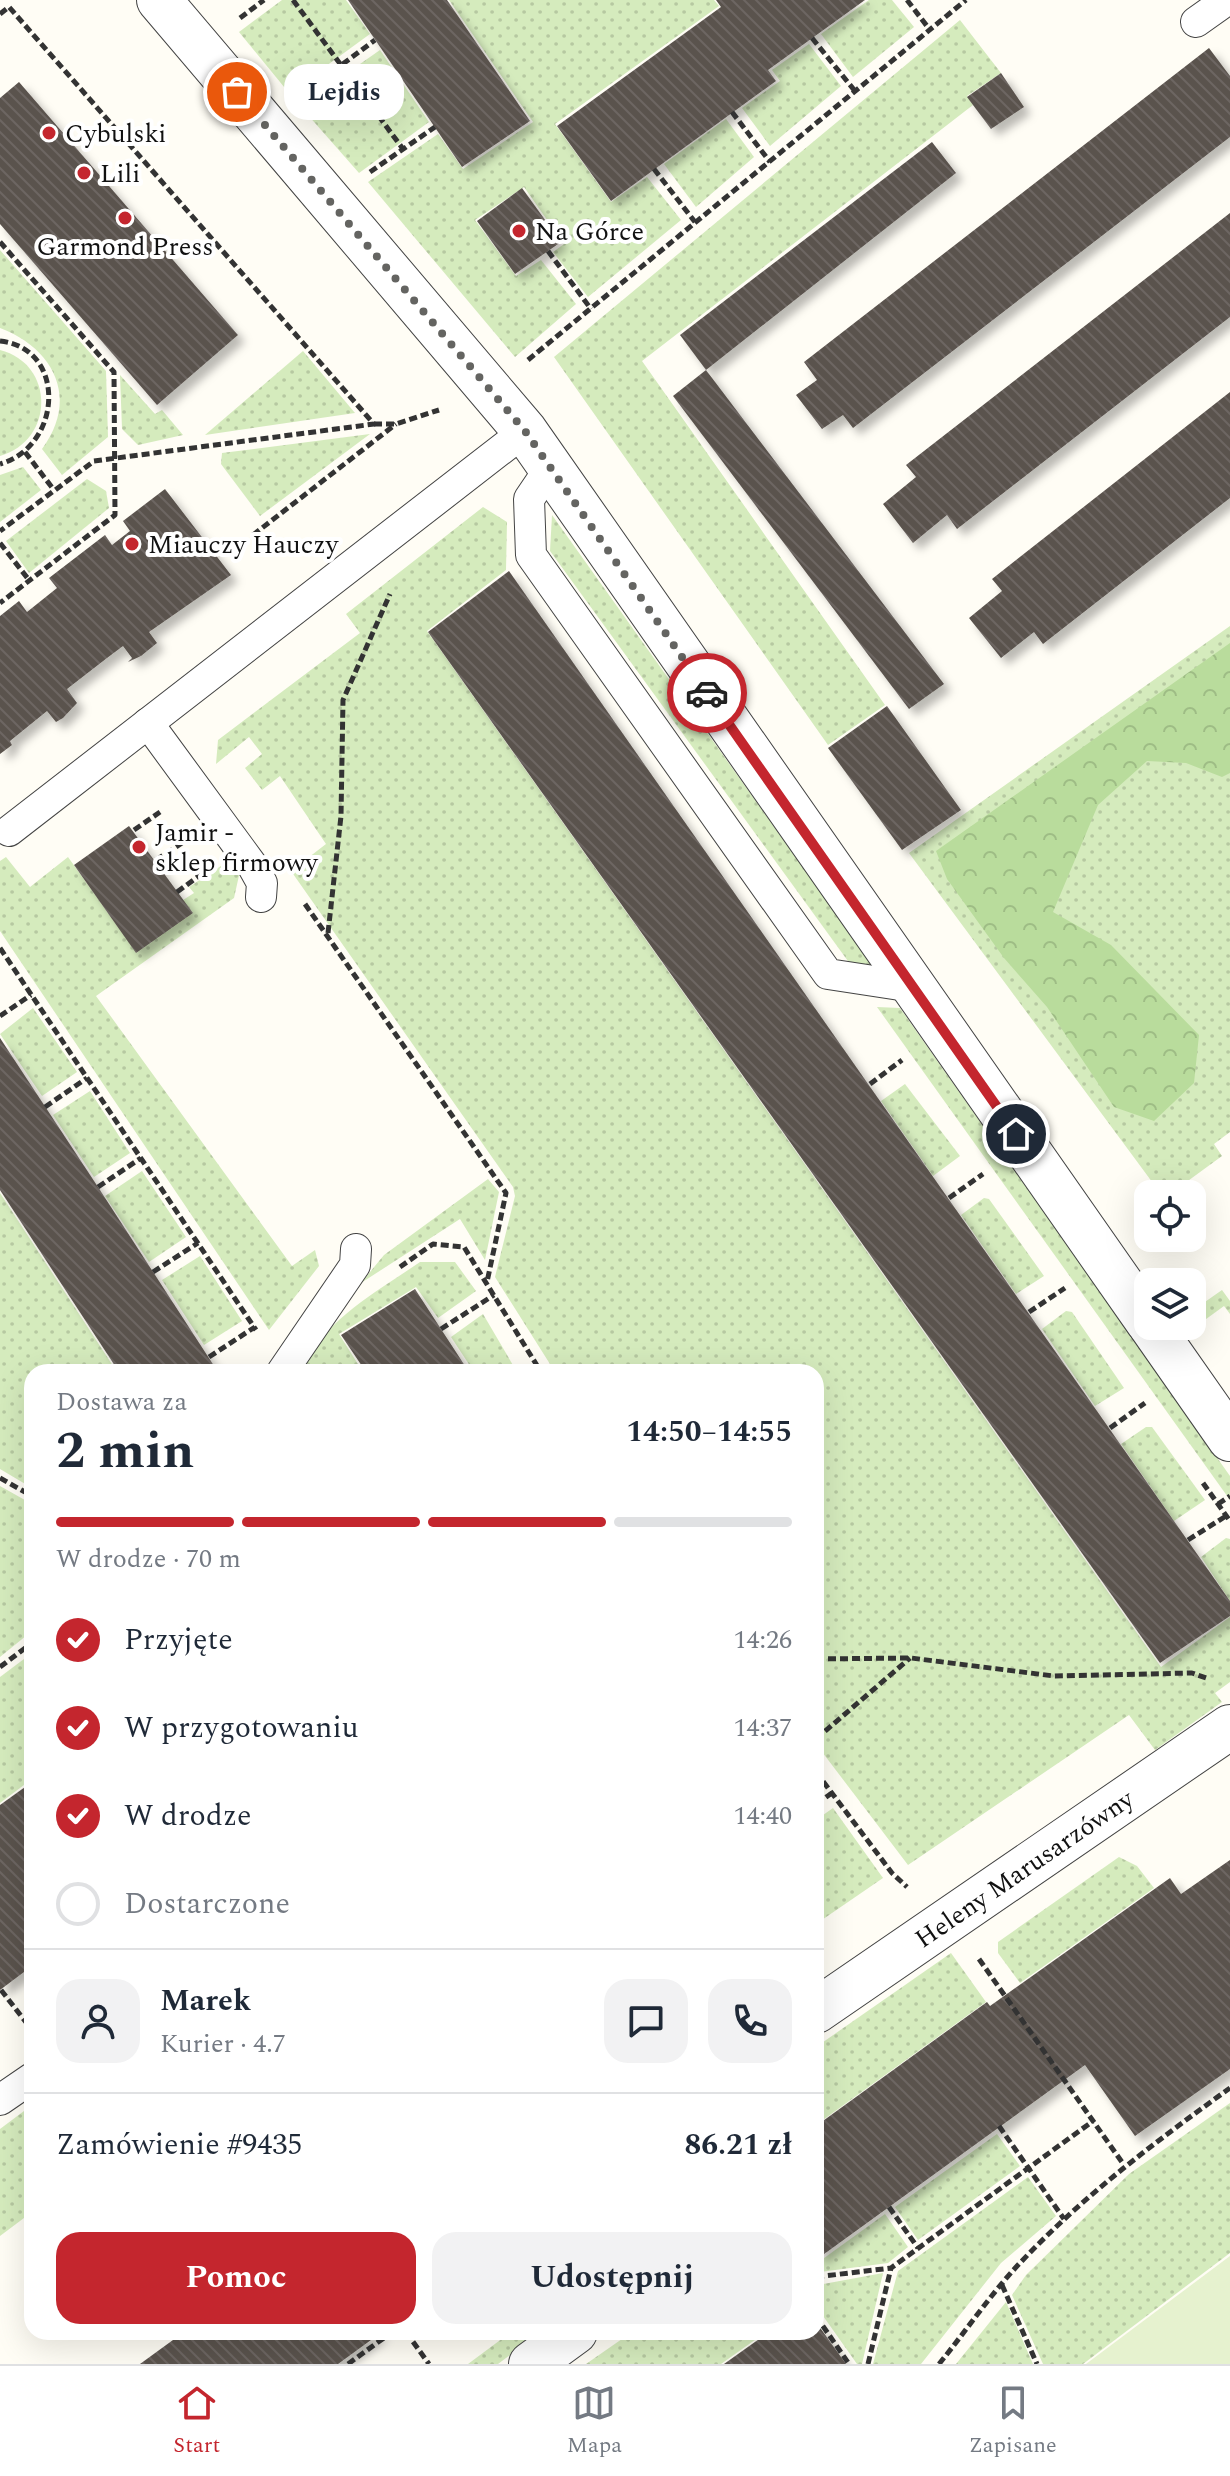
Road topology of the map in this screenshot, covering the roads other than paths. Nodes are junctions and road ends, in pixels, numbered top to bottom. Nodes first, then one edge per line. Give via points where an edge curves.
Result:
1 (159, 0) edge
2 (1227, 0) edge
3 (1196, 22) dead end
4 (525, 431) junction
5 (550, 468) junction
6 (148, 723) junction
7 (9, 831) dead end
8 (261, 897) dead end
9 (913, 987) junction
10 (356, 1249) dead end
11 (1134, 1303) edge
12 (1160, 1340) edge
13 (287, 1364) edge
14 (1230, 1439) edge
15 (1230, 1727) edge
16 (824, 2005) edge
17 (24, 2084) edge
18 (0, 2100) edge
19 (564, 2340) edge
20 (531, 2364) edge

1 - 4 street via 502,377
2 - 3 lane
4 - 5 street
4 - 6 lane
5 - 9 street
5 - 9 lane via 529,499 531,555 828,974
6 - 7 lane
6 - 8 lane via 252,865 262,883
9 - 11 street
10 - 13 lane via 355,1265
12 - 14 street
15 - 16 street, Heleny Marusarzówny
17 - 18 lane
19 - 20 street

